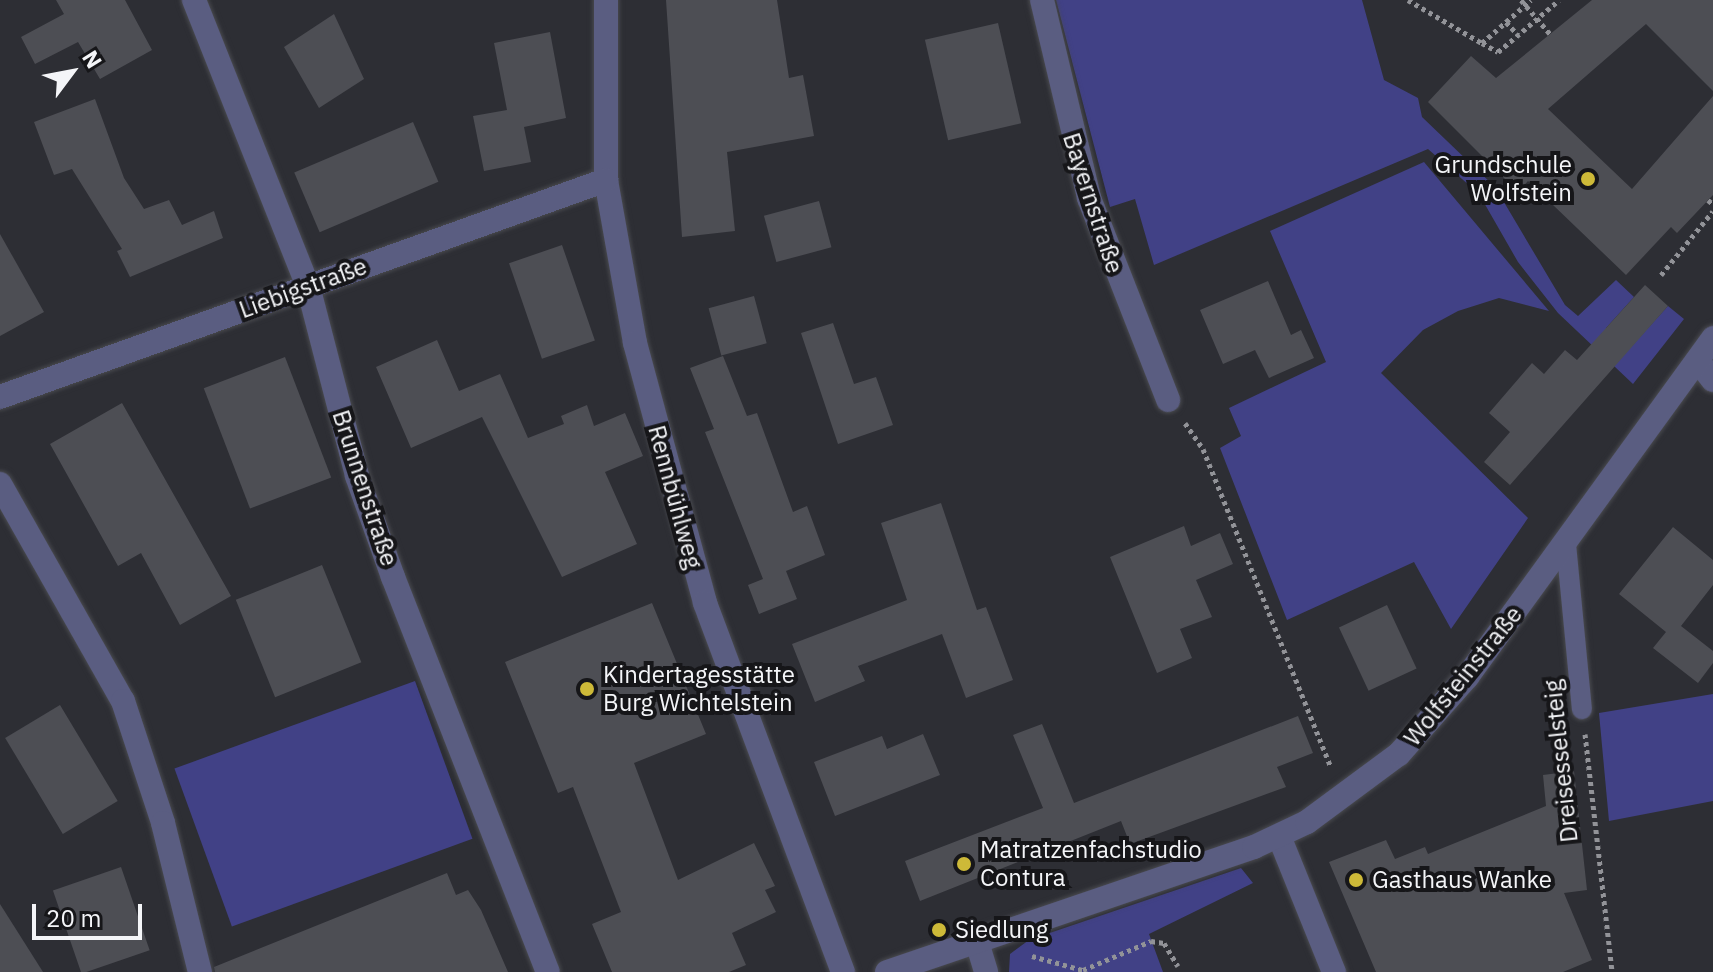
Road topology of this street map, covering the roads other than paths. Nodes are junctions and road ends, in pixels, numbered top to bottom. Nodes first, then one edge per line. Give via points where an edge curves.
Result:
1 (194, 0) edge
2 (606, 0) edge
3 (1042, 0) edge
4 (606, 180) junction
5 (308, 286) junction
6 (1713, 338) edge
7 (1698, 361) junction
8 (1713, 380) edge
9 (0, 397) edge
10 (1168, 400) road end
11 (0, 484) edge
12 (1566, 544) junction
13 (1582, 709) road end
14 (1279, 836) junction
15 (977, 942) junction
16 (200, 972) edge
17 (548, 972) edge
18 (843, 972) edge
19 (887, 972) edge
20 (986, 972) edge
21 (1334, 972) edge

1 - 5 street, Brunnenstraße
2 - 4 street, Rennbühlweg
3 - 10 street, Bayernstraße via 1089,198
4 - 5 street, Liebigstraße
4 - 18 street, Rennbühlweg via 635,343 705,603
5 - 9 street, Liebigstraße
5 - 17 street, Brunnenstraße via 357,476
6 - 7 street, Wolfsteinstraße
7 - 8 street
7 - 12 street, Wolfsteinstraße
11 - 16 street via 123,701 163,823
12 - 13 lane, Dreisesselsteig
12 - 14 street, Wolfsteinstraße via 1431,721 1343,797
14 - 15 street, Wolfsteinstraße
14 - 21 street
15 - 19 street, Wolfsteinstraße
15 - 20 street

